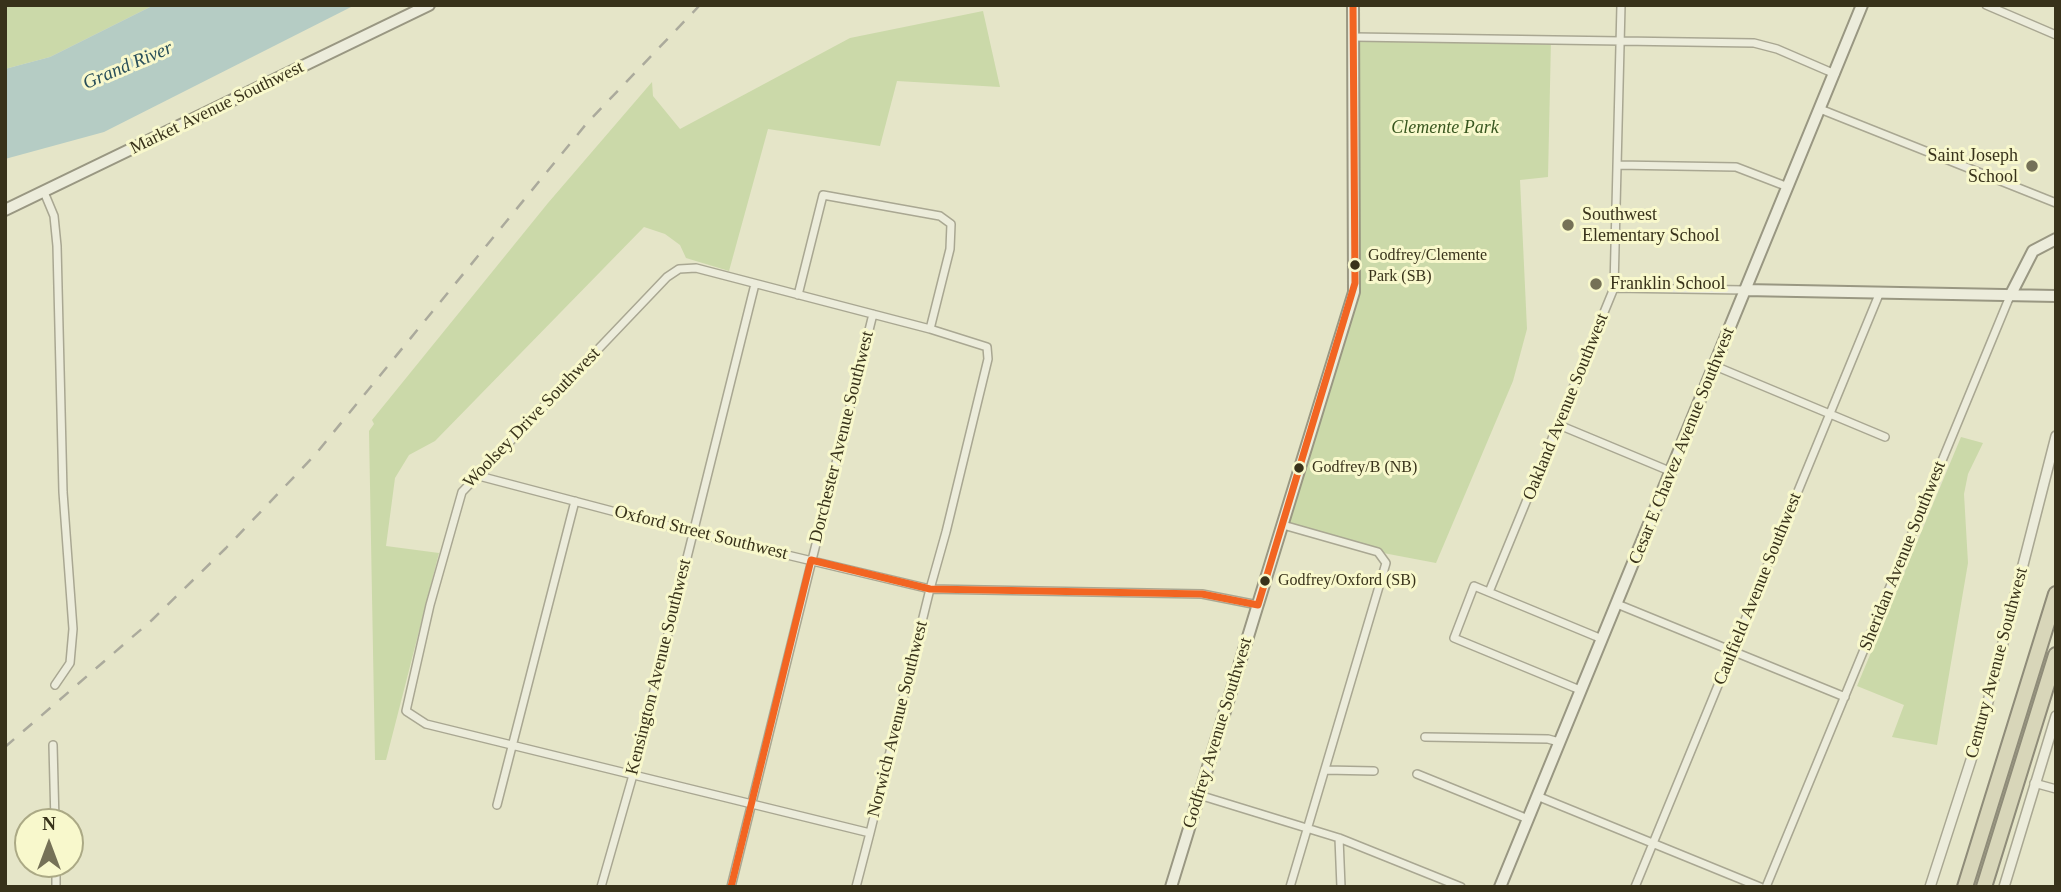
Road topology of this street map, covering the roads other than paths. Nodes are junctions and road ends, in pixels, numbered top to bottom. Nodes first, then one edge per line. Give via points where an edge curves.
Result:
1 (429, 5) edge
2 (1353, 5) edge
3 (1621, 5) edge
4 (1863, 5) edge
5 (1986, 5) edge
6 (2056, 35) edge
7 (1354, 37) junction
8 (1621, 41) junction
9 (1835, 74) junction
10 (1820, 109) junction
11 (1617, 165) junction
12 (1788, 187) junction
13 (44, 192) junction
14 (2056, 203) edge
15 (5, 210) edge
16 (2056, 239) edge
17 (755, 284) junction
18 (1614, 288) junction
19 (1745, 290) junction
20 (1880, 292) junction
21 (798, 295) junction
22 (2010, 296) junction
23 (2056, 296) edge
24 (873, 314) junction
25 (929, 329) junction
26 (1715, 366) junction
27 (1830, 413) junction
28 (1559, 425) junction
29 (2056, 436) edge
30 (1885, 437) dead end
31 (1672, 471) junction
32 (479, 475) junction
33 (575, 501) junction
34 (1283, 525) junction
35 (693, 532) junction
36 (811, 560) junction
37 (930, 589) junction
38 (1489, 592) junction
39 (2056, 594) edge
40 (1617, 604) junction
41 (1258, 605) junction
42 (1602, 639) junction
43 (1733, 651) junction
44 (2056, 654) edge
45 (55, 685) dead end
46 (1580, 690) junction
47 (1845, 696) junction
48 (2056, 716) edge
49 (1425, 737) dead end
50 (1559, 742) junction
51 (53, 745) dead end
52 (513, 746) junction
53 (1325, 770) junction
54 (1374, 771) dead end
55 (1417, 774) dead end
56 (633, 775) junction
57 (2034, 783) junction
58 (2056, 789) edge
59 (1199, 795) junction
60 (1537, 796) junction
61 (751, 803) junction
62 (497, 805) dead end
63 (55, 808) edge
64 (1528, 819) junction
65 (1307, 828) junction
66 (870, 833) junction
67 (1339, 838) junction
68 (1653, 844) junction
69 (601, 887) edge
70 (731, 887) edge
71 (856, 887) edge
72 (1171, 887) edge
73 (1290, 887) edge
74 (1341, 887) edge
75 (1461, 887) edge
76 (1500, 887) edge
77 (1635, 887) edge
78 (1760, 887) edge
79 (1766, 887) edge
80 (1930, 887) edge
81 (1965, 887) edge
82 (1984, 887) edge
83 (2004, 887) edge

1 - 13 main road, Market Avenue Southwest
2 - 7 main road, Godfrey Avenue Southwest
3 - 8 street, Oakland Avenue Southwest
4 - 9 main road, Cesar E Chavez Avenue Southwest
5 - 6 street
7 - 8 street
7 - 34 main road, Godfrey Avenue Southwest via 1355,283
8 - 9 street via 1754,43
8 - 11 street, Oakland Avenue Southwest
9 - 10 main road, Cesar E Chavez Avenue Southwest
10 - 12 main road, Cesar E Chavez Avenue Southwest
10 - 14 street
11 - 12 street via 1736,167
11 - 18 street, Oakland Avenue Southwest
12 - 19 main road, Cesar E Chavez Avenue Southwest
13 - 15 main road, Market Avenue Southwest
13 - 45 street via 54,216 57,246 63,492 73,629 70,663
16 - 22 main road, Sheridan Avenue Southwest via 2033,251
17 - 21 street
17 - 32 street, Woolsey Drive Southwest via 696,268 679,269 667,277
17 - 35 street, Kensington Avenue Southwest
18 - 19 street
18 - 28 street, Oakland Avenue Southwest
19 - 20 main road
19 - 26 main road, Cesar E Chavez Avenue Southwest
20 - 22 main road
20 - 27 street, Caulfield Avenue Southwest
21 - 24 street
21 - 25 street via 823,195 940,216 951,224 950,249
22 - 23 main road
22 - 47 street, Sheridan Avenue Southwest
24 - 25 street
24 - 36 street, Dorchester Avenue Southwest
25 - 37 street, Norwich Avenue Southwest via 987,347 988,359
26 - 27 street
26 - 31 main road, Cesar E Chavez Avenue Southwest
27 - 30 street
27 - 43 street, Caulfield Avenue Southwest
28 - 31 street
28 - 38 street, Oakland Avenue Southwest
29 - 80 street, Century Avenue Southwest via 1981,729
31 - 40 main road, Cesar E Chavez Avenue Southwest
32 - 33 street, Oxford Street Southwest
32 - 52 street, Woolsey Drive Southwest via 457,503 405,706 410,716 426,724
33 - 35 street, Oxford Street Southwest
33 - 52 street
34 - 41 main road, Godfrey Avenue Southwest
34 - 53 street via 1378,552 1386,563
35 - 36 street, Oxford Street Southwest
35 - 56 street, Kensington Avenue Southwest
36 - 37 street, Oxford Street Southwest
36 - 61 street, Dorchester Avenue Southwest
37 - 41 street, Oxford Street Southwest via 1202,594
37 - 66 street, Norwich Avenue Southwest
38 - 42 street
38 - 46 street via 1474,586 1454,638
39 - 81 highway
40 - 42 main road, Cesar E Chavez Avenue Southwest
40 - 43 street
41 - 59 main road, Godfrey Avenue Southwest
42 - 46 main road, Cesar E Chavez Avenue Southwest
43 - 47 street
43 - 68 street, Caulfield Avenue Southwest
44 - 82 highway
46 - 50 main road, Cesar E Chavez Avenue Southwest
47 - 79 street, Sheridan Avenue Southwest
48 - 57 street
49 - 50 street
50 - 60 main road, Cesar E Chavez Avenue Southwest
51 - 63 street
52 - 56 street
52 - 62 street
53 - 54 street
53 - 65 street
55 - 64 street
56 - 61 street
56 - 69 street, Kensington Avenue Southwest
57 - 58 street
57 - 83 street
59 - 65 street
59 - 72 main road, Godfrey Avenue Southwest
60 - 64 main road, Cesar E Chavez Avenue Southwest
60 - 68 street
61 - 66 street
61 - 70 street, Dorchester Avenue Southwest
64 - 76 main road, Cesar E Chavez Avenue Southwest
65 - 67 street
65 - 73 street
66 - 71 street, Norwich Avenue Southwest
67 - 74 street
67 - 75 street
68 - 77 street, Caulfield Avenue Southwest
68 - 78 street

